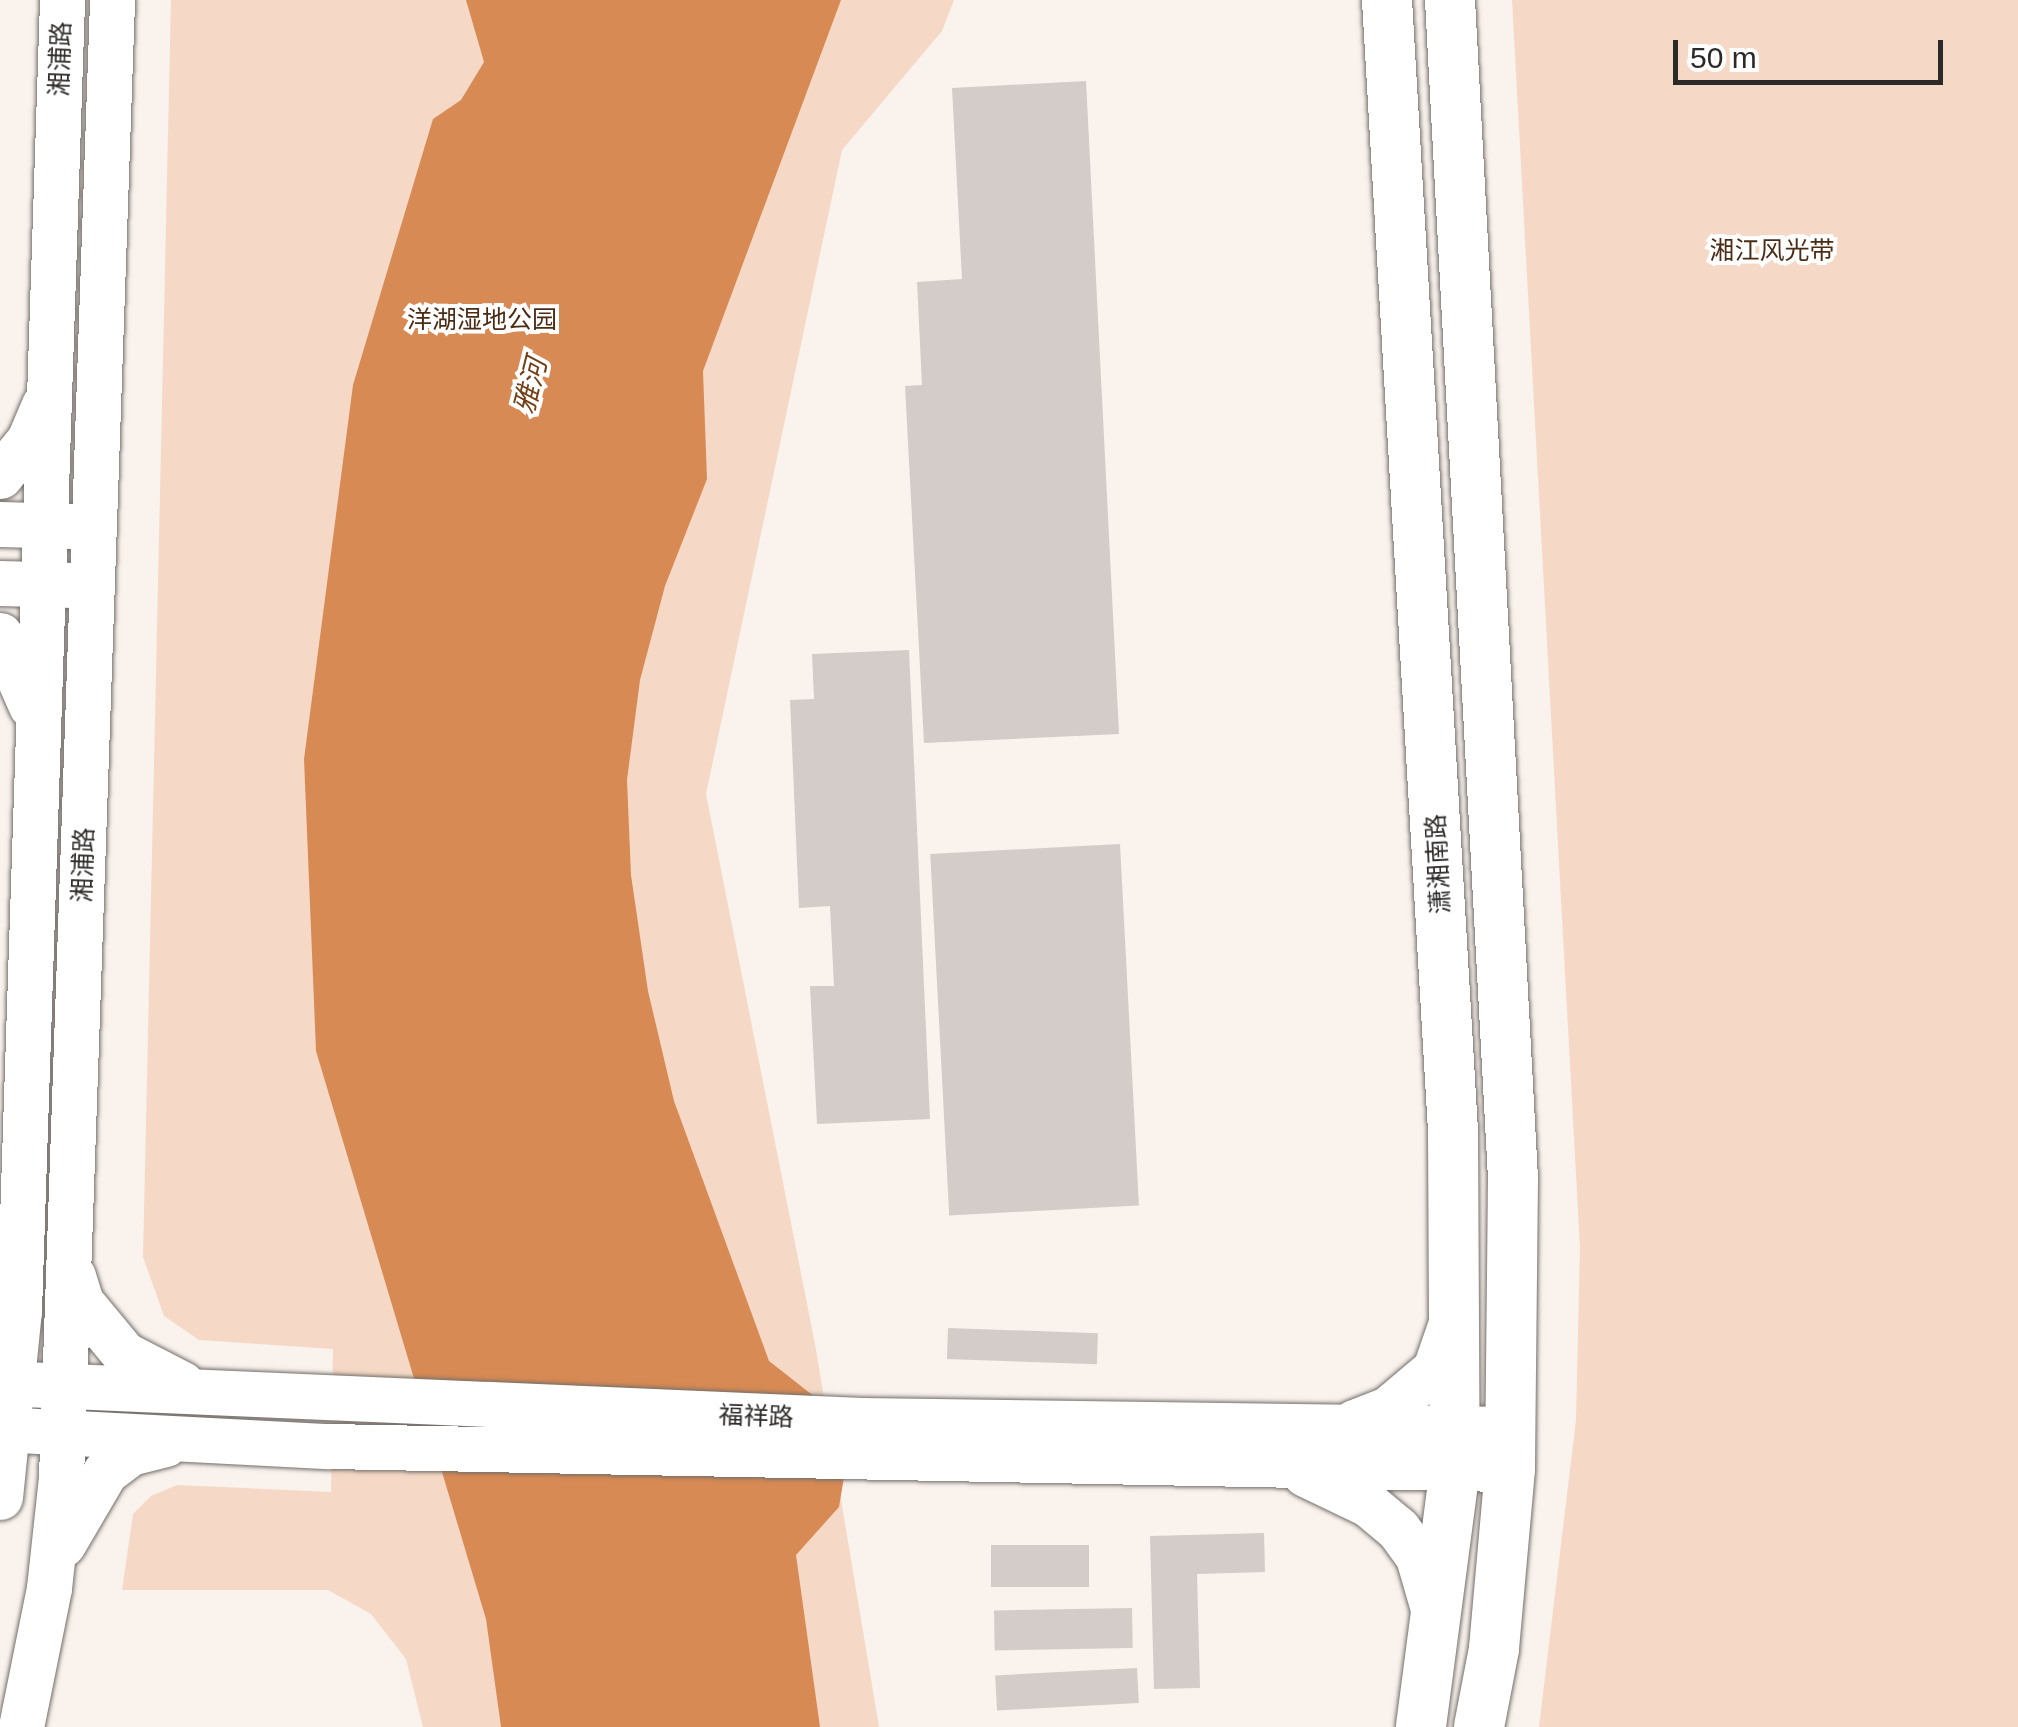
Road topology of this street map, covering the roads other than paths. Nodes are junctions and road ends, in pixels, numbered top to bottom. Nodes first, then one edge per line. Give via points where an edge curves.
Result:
1 (62, 0) edge
2 (112, 0) edge
3 (1387, 0) edge
4 (1450, 0) edge
5 (50, 373) junction
6 (0, 476) edge
7 (0, 524) edge
8 (46, 525) junction
9 (94, 526) junction
10 (22, 583) edge
11 (92, 585) junction
12 (0, 635) edge
13 (38, 750) junction
14 (22, 1243) junction
15 (70, 1246) junction
16 (1455, 1298) junction
17 (0, 1306) edge
18 (7, 1383) edge
19 (66, 1385) junction
20 (233, 1396) junction
21 (1321, 1426) junction
22 (5, 1429) edge
23 (62, 1432) junction
24 (213, 1440) junction
25 (867, 1440) junction
26 (1456, 1448) junction
27 (1511, 1449) junction
28 (1239, 1464) junction
29 (0, 1497) edge
30 (48, 1588) junction
31 (1435, 1647) junction
32 (21, 1727) edge
33 (1422, 1727) edge
34 (1480, 1727) edge

1 - 5 main road, 湘浦路
2 - 9 main road, 湘浦路
3 - 16 main road, 潇湘南路 via 1453,1132
4 - 27 main road via 1512,1179
5 - 6 main road via 43,412
5 - 8 main road, 湘浦路
7 - 8 main road
8 - 9 main road
8 - 10 main road, 湘浦路
9 - 11 main road, 湘浦路
10 - 11 main road
10 - 13 main road, 湘浦路
11 - 15 main road, 湘浦路
12 - 13 main road via 27,690
13 - 14 main road, 湘浦路
14 - 17 main road
14 - 18 main road, 湘浦路
15 - 19 main road, 湘浦路
15 - 20 main road via 81,1302 124,1354 154,1374
16 - 21 main road via 1449,1338 1435,1368 1412,1392 1360,1421
16 - 26 main road, 潇湘南路
18 - 19 main road, 福祥路
18 - 22 main road, 湘浦路
19 - 20 main road, 福祥路
19 - 23 main road, 湘浦路
20 - 25 main road, 福祥路
21 - 25 main road, 福祥路
21 - 26 main road, 福祥路
22 - 23 main road, 福祥路
22 - 29 main road, 湘浦路
23 - 24 main road, 福祥路
23 - 30 main road, 湘浦路
24 - 25 main road, 福祥路 via 329,1446
24 - 30 main road via 130,1452 104,1472 64,1540
25 - 28 main road, 福祥路
26 - 27 main road, 福祥路
26 - 28 main road, 福祥路
26 - 31 main road, 潇湘南路
27 - 34 main road via 1494,1649
28 - 31 main road via 1334,1484 1398,1529 1430,1586
30 - 32 main road, 湘浦路
31 - 33 main road, 潇湘南路

